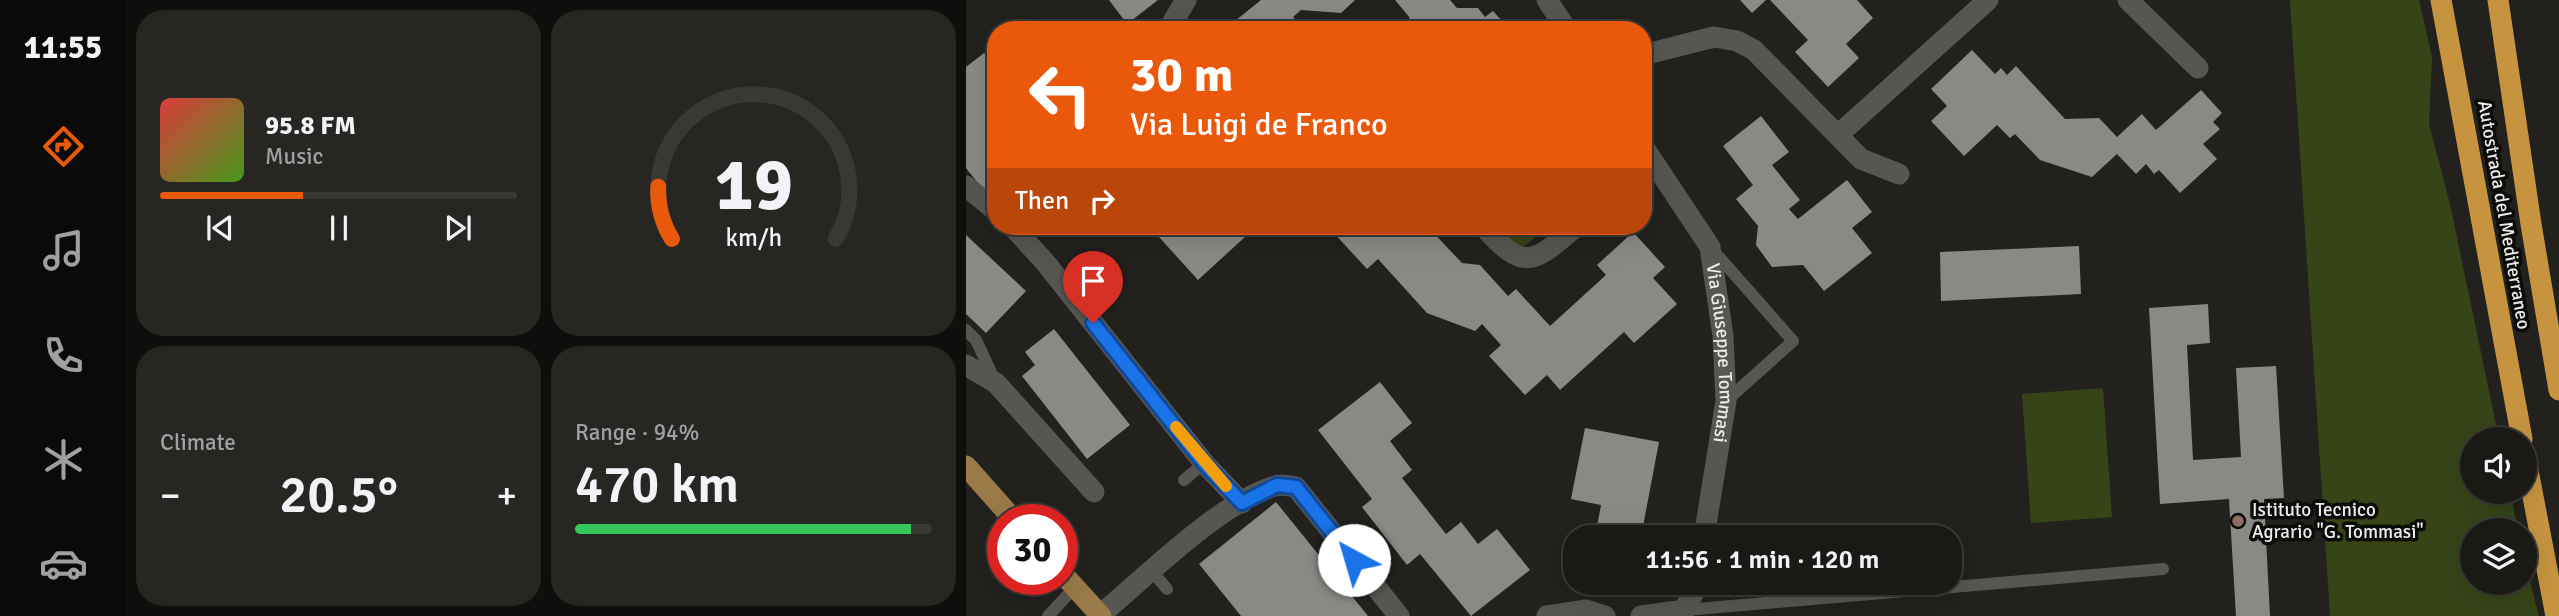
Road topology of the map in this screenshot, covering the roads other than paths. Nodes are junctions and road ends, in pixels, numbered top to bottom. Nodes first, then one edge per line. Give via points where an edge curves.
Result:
1 (1186, 0) edge
2 (1547, 0) edge
3 (1988, 0) edge
4 (2128, 0) edge
5 (2441, 0) edge
6 (2498, 0) edge
7 (1173, 21) edge
8 (1561, 21) edge
9 (1652, 52) edge
10 (2198, 68) dead end
11 (1838, 135) junction
12 (1652, 167) edge
13 (1899, 174) dead end
14 (966, 187) edge
15 (987, 204) edge
16 (1020, 235) edge
17 (1491, 235) edge
18 (1566, 235) edge
19 (1710, 247) junction
20 (966, 330) edge
21 (966, 365) edge
22 (996, 383) junction
23 (2559, 390) edge
24 (1726, 401) junction
25 (2520, 427) edge
26 (1204, 463) junction
27 (966, 466) edge
28 (1184, 480) dead end
29 (1094, 492) dead end
30 (1242, 503) junction
31 (1000, 504) edge
32 (2534, 504) edge
33 (1706, 525) edge
34 (2163, 569) dead end
35 (1152, 571) junction
36 (1167, 589) dead end
37 (1078, 591) edge
38 (1060, 595) edge
39 (1691, 595) edge
40 (1683, 613) edge
41 (2555, 614) edge
42 (1048, 616) edge
43 (1101, 616) edge
44 (1399, 616) edge
45 (1546, 616) edge
46 (1605, 616) edge
47 (1641, 616) edge

1 - 7 street
2 - 8 street
3 - 11 street
4 - 10 street
5 - 25 highway, Autostrada del Mediterraneo
6 - 23 highway, Autostrada del Mediterraneo
9 - 11 street via 1714,37 1737,41 1755,50
11 - 13 street via 1861,159
12 - 19 street, Via Giuseppe Tommasi
14 - 15 street
16 - 26 street
17 - 18 street via 1520,258 1544,254
19 - 24 street, Via Giuseppe Tommasi via 1723,336
19 - 24 lane via 1793,341
20 - 22 lane via 976,340
21 - 22 street
22 - 29 street
24 - 33 street, Via Giuseppe Tommasi
26 - 28 lane
26 - 30 street
27 - 31 main road
30 - 35 street via 1211,521
30 - 44 street via 1277,485 1296,487
32 - 41 highway
34 - 40 lane
35 - 36 lane
35 - 43 street
37 - 43 main road
38 - 42 lane
39 - 40 street
40 - 47 street
45 - 46 street via 1586,610

